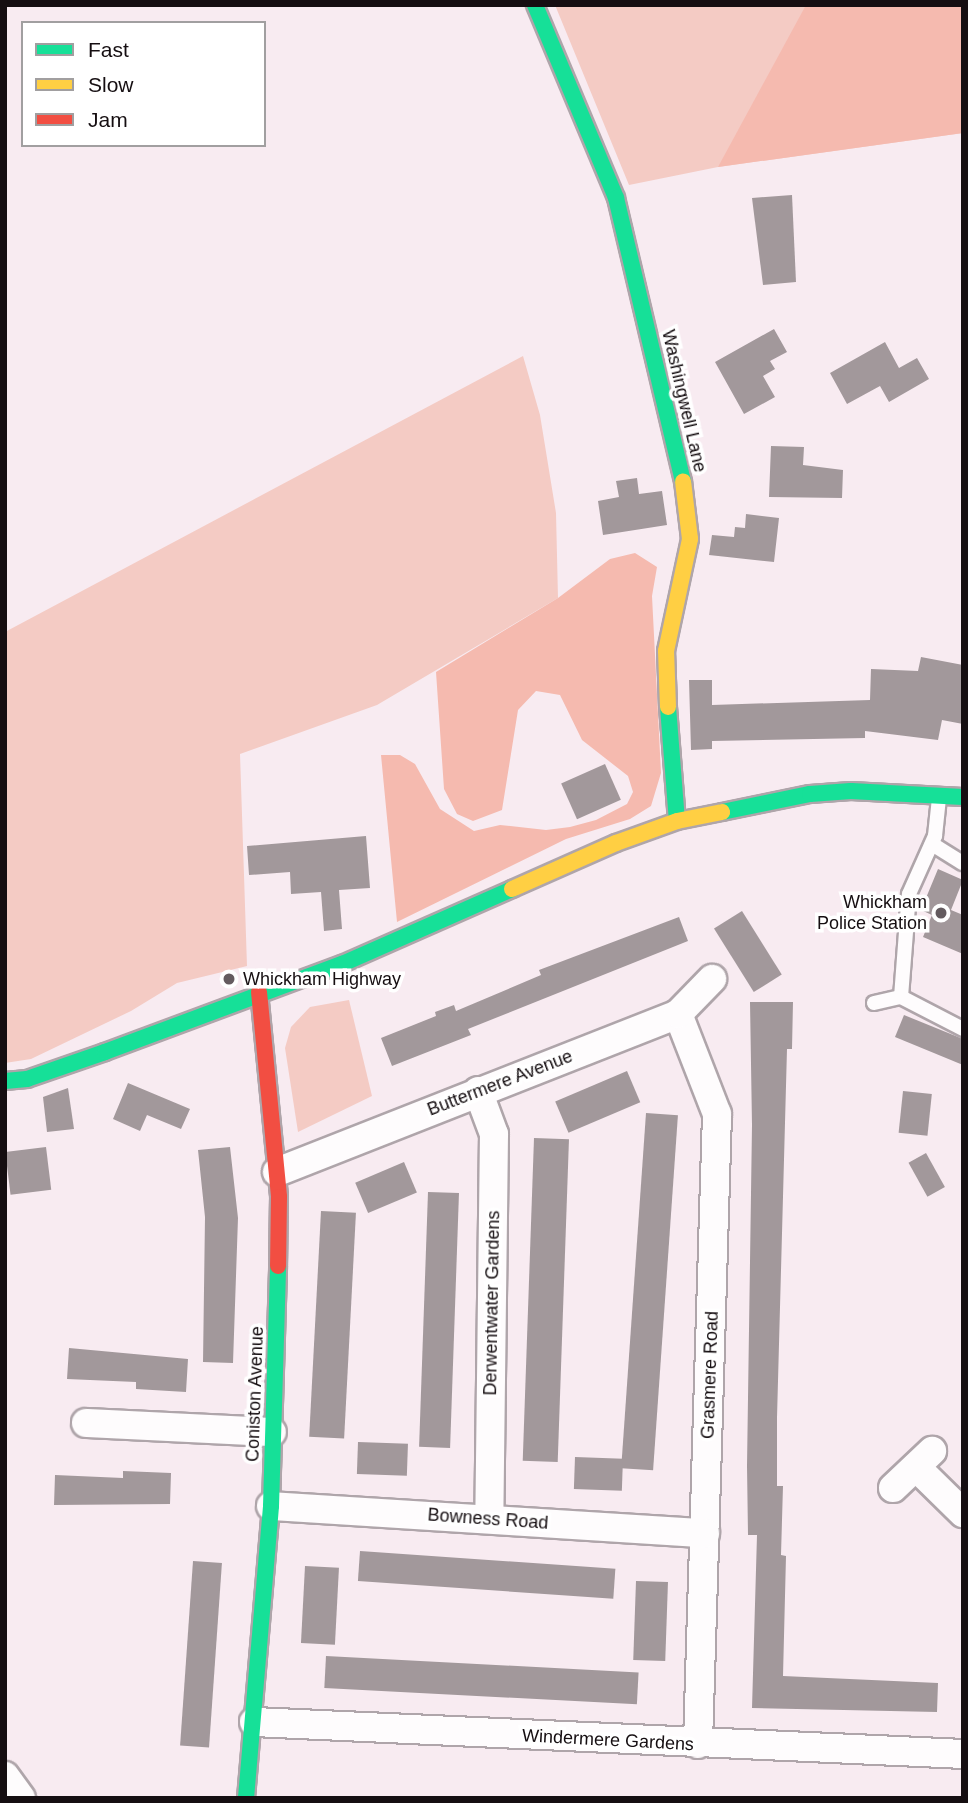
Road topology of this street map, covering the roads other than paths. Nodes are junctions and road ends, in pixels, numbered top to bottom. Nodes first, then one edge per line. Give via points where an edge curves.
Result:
1 (535, 5) edge
2 (940, 794) junction
3 (963, 797) edge
4 (677, 821) junction
5 (932, 844) junction
6 (963, 863) edge
7 (712, 979) dead end
8 (259, 992) junction
9 (901, 997) junction
10 (874, 1003) dead end
11 (678, 1014) junction
12 (963, 1029) edge
13 (5, 1081) edge
14 (478, 1091) junction
15 (277, 1172) junction
16 (86, 1423) dead end
17 (272, 1432) junction
18 (893, 1488) dead end
19 (271, 1506) junction
20 (963, 1513) edge
21 (489, 1518) junction
22 (705, 1533) junction
23 (254, 1722) junction
24 (698, 1745) junction
25 (963, 1754) edge
26 (5, 1776) edge
27 (21, 1798) edge
28 (246, 1798) edge

1 - 4 street, Washingwell Lane via 615,198 688,503 690,539 666,651 668,760
2 - 3 street
2 - 4 street via 851,791 770,799
2 - 5 lane
4 - 8 street via 616,843 342,964
5 - 6 lane
5 - 9 lane via 909,894
7 - 11 street, Buttermere Avenue
8 - 13 street via 105,1052 27,1079
8 - 15 street, Coniston Avenue
9 - 10 lane
9 - 12 lane
11 - 14 street, Buttermere Avenue
11 - 22 street, Grasmere Road via 717,1114
14 - 15 street, Buttermere Avenue
14 - 21 street, Derwentwater Gardens via 494,1134
15 - 17 street, Coniston Avenue
16 - 17 street
17 - 19 street, Coniston Avenue
18 - 20 street via 924,1459
19 - 21 street, Bowness Road
19 - 23 street, Coniston Avenue
21 - 22 street, Bowness Road
22 - 24 street, Grasmere Road
23 - 24 street, Windermere Gardens
23 - 28 street, Coniston Avenue
24 - 25 street, Windermere Gardens
26 - 27 street

